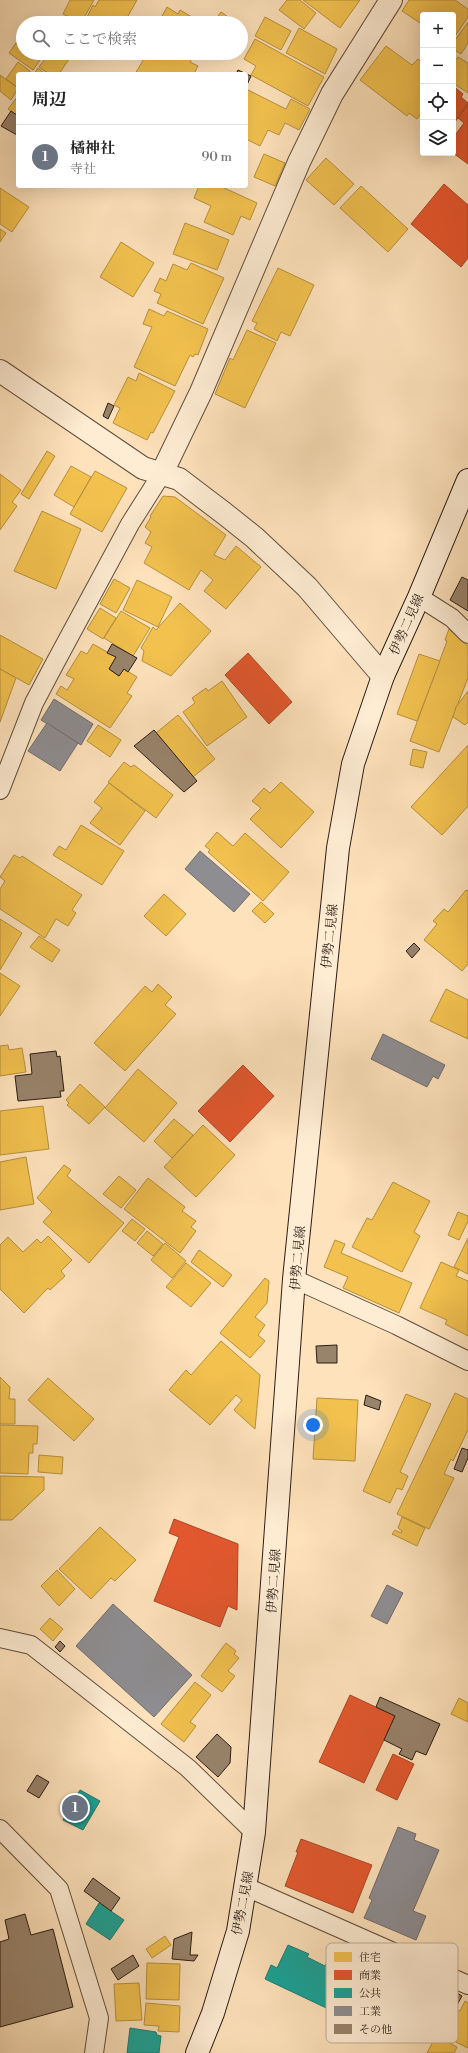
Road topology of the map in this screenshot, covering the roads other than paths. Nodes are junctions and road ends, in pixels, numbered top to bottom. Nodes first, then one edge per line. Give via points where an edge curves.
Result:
1 (391, 0) edge
2 (0, 371) edge
3 (161, 475) junction
4 (468, 480) edge
5 (419, 597) junction
6 (468, 634) edge
7 (383, 676) junction
8 (0, 790) edge
9 (294, 1279) junction
10 (468, 1361) edge
11 (0, 1638) edge
12 (0, 1829) edge
13 (254, 1832) junction
14 (246, 1887) junction
15 (373, 1943) edge
16 (458, 1981) edge
17 (468, 1985) edge
18 (94, 2053) edge
19 (197, 2053) edge

1 - 3 main road via 332,94 299,162 201,392
2 - 3 main road via 143,468
3 - 7 main road via 179,479 260,544 307,587
3 - 8 lane via 130,524 34,704
4 - 5 main road, 伊勢二見線
5 - 6 lane via 452,618
5 - 7 main road, 伊勢二見線
7 - 9 main road, 伊勢二見線 via 353,764 338,848
9 - 10 lane
9 - 13 main road, 伊勢二見線
11 - 13 lane via 31,1645 183,1764
12 - 18 lane via 59,1889 98,2018
13 - 14 main road, 伊勢二見線
14 - 15 lane
14 - 19 main road, 伊勢二見線 via 238,1932 213,2013
16 - 17 lane

